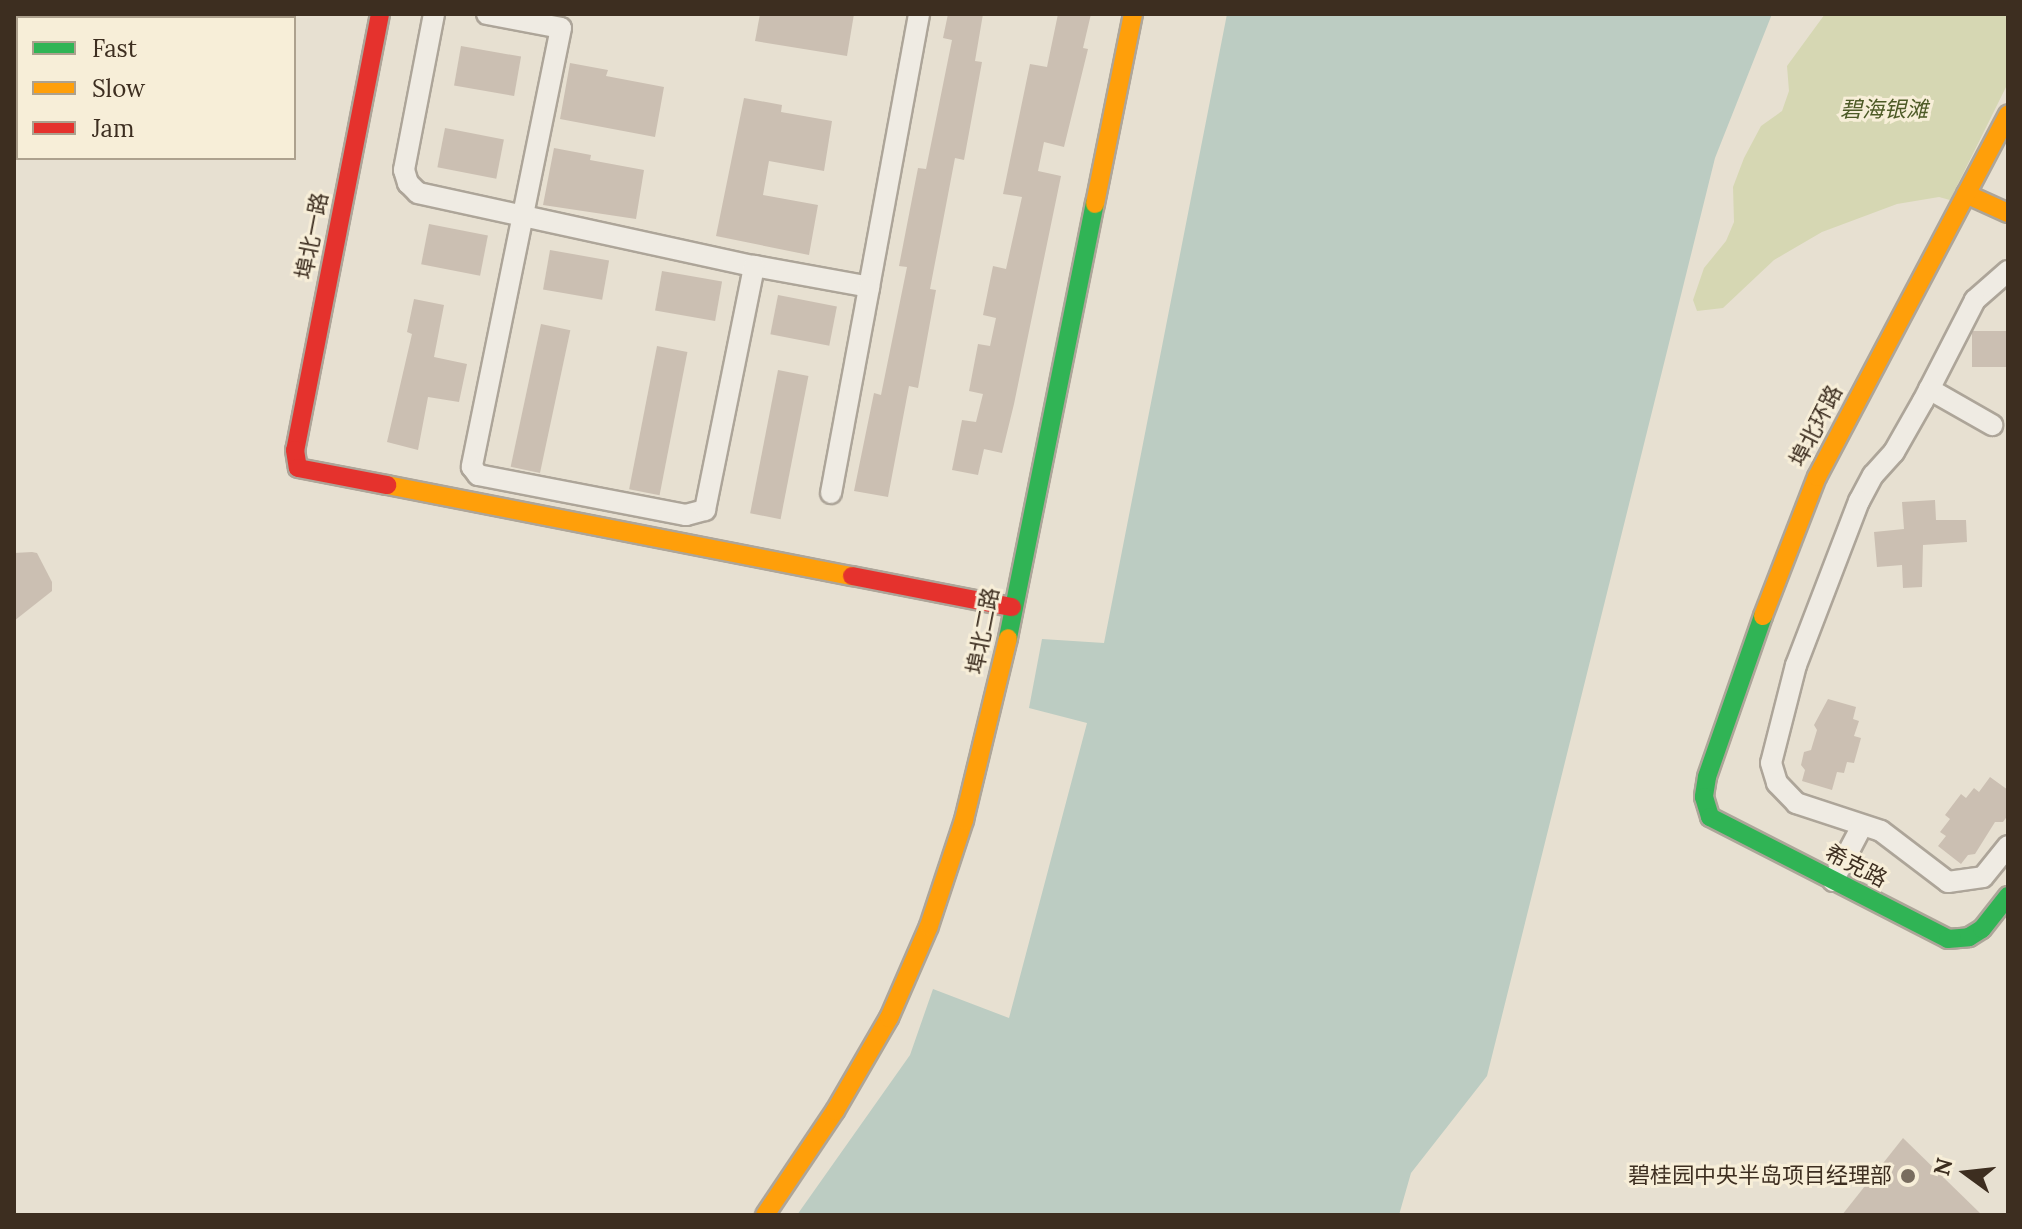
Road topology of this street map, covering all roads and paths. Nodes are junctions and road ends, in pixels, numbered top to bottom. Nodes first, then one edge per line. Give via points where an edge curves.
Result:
1 (380, 14) edge
2 (434, 14) edge
3 (487, 14) edge
4 (919, 14) edge
5 (1133, 14) edge
6 (562, 21) edge
7 (2008, 114) edge
8 (1966, 194) junction
9 (2008, 213) edge
10 (523, 216) junction
11 (754, 266) junction
12 (2008, 271) edge
13 (869, 287) junction
14 (1929, 389) junction
15 (1992, 425) dead end
16 (831, 493) dead end
17 (1012, 607) junction
18 (1707, 777) joint
19 (1862, 826) junction
20 (2008, 846) edge
21 (1833, 881) junction
22 (2008, 896) edge
23 (765, 1215) edge

1 - 17 street, 埠北一路 via 299,419 298,468
2 - 10 street via 404,170 408,183 418,193
3 - 6 street
4 - 13 street
5 - 17 street, 埠北二路
6 - 10 street
7 - 8 street, 埠北环路
8 - 9 street
8 - 18 street, 埠北环路 via 1817,477
10 - 11 street
10 - 11 street via 472,467 485,479 686,515 705,510
11 - 13 street
12 - 14 street via 1975,300
13 - 16 street
14 - 15 street
14 - 19 street via 1859,501 1796,665 1771,763 1777,783 1796,803
17 - 23 street, 埠北二路 via 977,770 929,926 865,1063
18 - 21 street, 希克路 via 1704,797 1710,817
19 - 20 street via 1900,843 1948,882 1983,877
19 - 21 street
21 - 22 street, 希克路 via 1938,936 1959,940 1982,929

